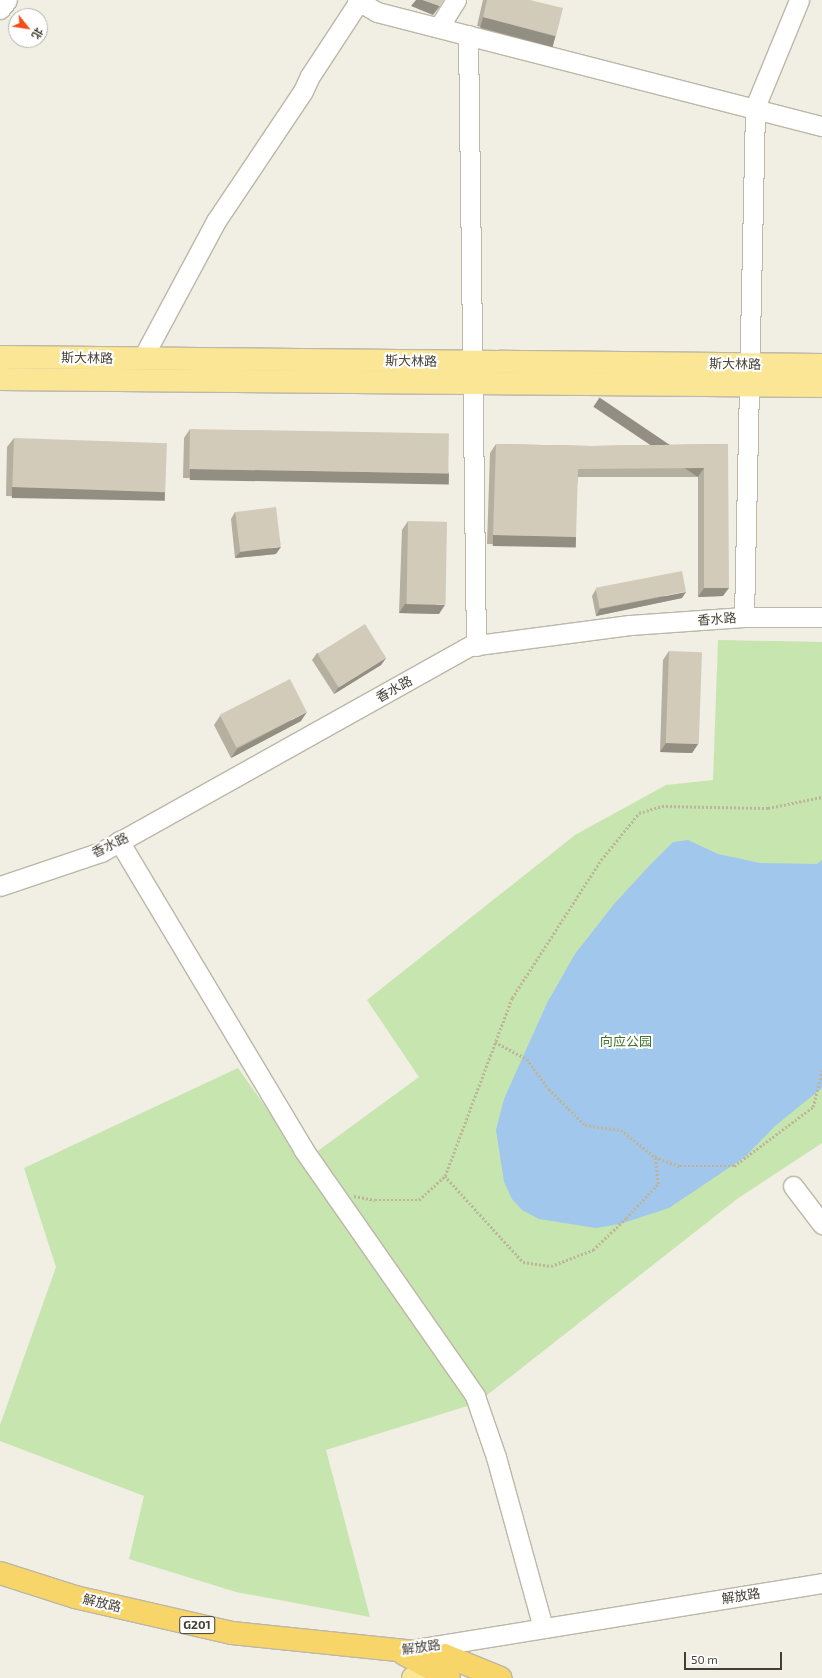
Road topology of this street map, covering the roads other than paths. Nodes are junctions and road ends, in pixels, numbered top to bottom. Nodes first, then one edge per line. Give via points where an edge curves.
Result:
1 (7, 0) edge
2 (456, 0) edge
3 (799, 0) edge
4 (358, 1) edge
5 (0, 9) edge
6 (439, 27) junction
7 (468, 35) junction
8 (756, 107) junction
9 (822, 126) edge
10 (0, 357) edge
11 (142, 359) junction
12 (472, 362) junction
13 (822, 365) edge
14 (750, 375) junction
15 (0, 379) edge
16 (472, 384) junction
17 (822, 386) edge
18 (744, 617) junction
19 (822, 617) edge
20 (476, 646) junction
21 (119, 841) junction
22 (0, 886) edge
23 (793, 1186) dead end
24 (822, 1224) edge
25 (0, 1573) edge
26 (822, 1583) edge
27 (543, 1628) junction
28 (400, 1652) junction
29 (434, 1670) edge
30 (501, 1678) edge

1 - 5 street
2 - 6 street
3 - 8 street
4 - 6 street via 377,12
4 - 11 street via 310,76 304,91 216,222
6 - 7 street
7 - 8 street
7 - 12 street
8 - 9 street
8 - 14 street
10 - 11 main road, 斯大林路
11 - 12 main road, 斯大林路
12 - 14 main road, 斯大林路
12 - 16 street
13 - 14 main road, 斯大林路
14 - 16 main road, 斯大林路
14 - 17 main road, 斯大林路
14 - 18 street
15 - 16 main road, 斯大林路
16 - 20 street
18 - 19 street, 香水路
18 - 20 street, 香水路 via 630,625
20 - 21 street, 香水路 via 470,646
21 - 22 street, 香水路 via 101,852
21 - 27 street via 303,1149 475,1396 496,1458
23 - 24 street
25 - 28 highway, 解放路 / G201 via 75,1597 232,1633
26 - 27 street, 解放路
27 - 28 street, 解放路
28 - 29 highway, G201
29 - 30 highway, G201

